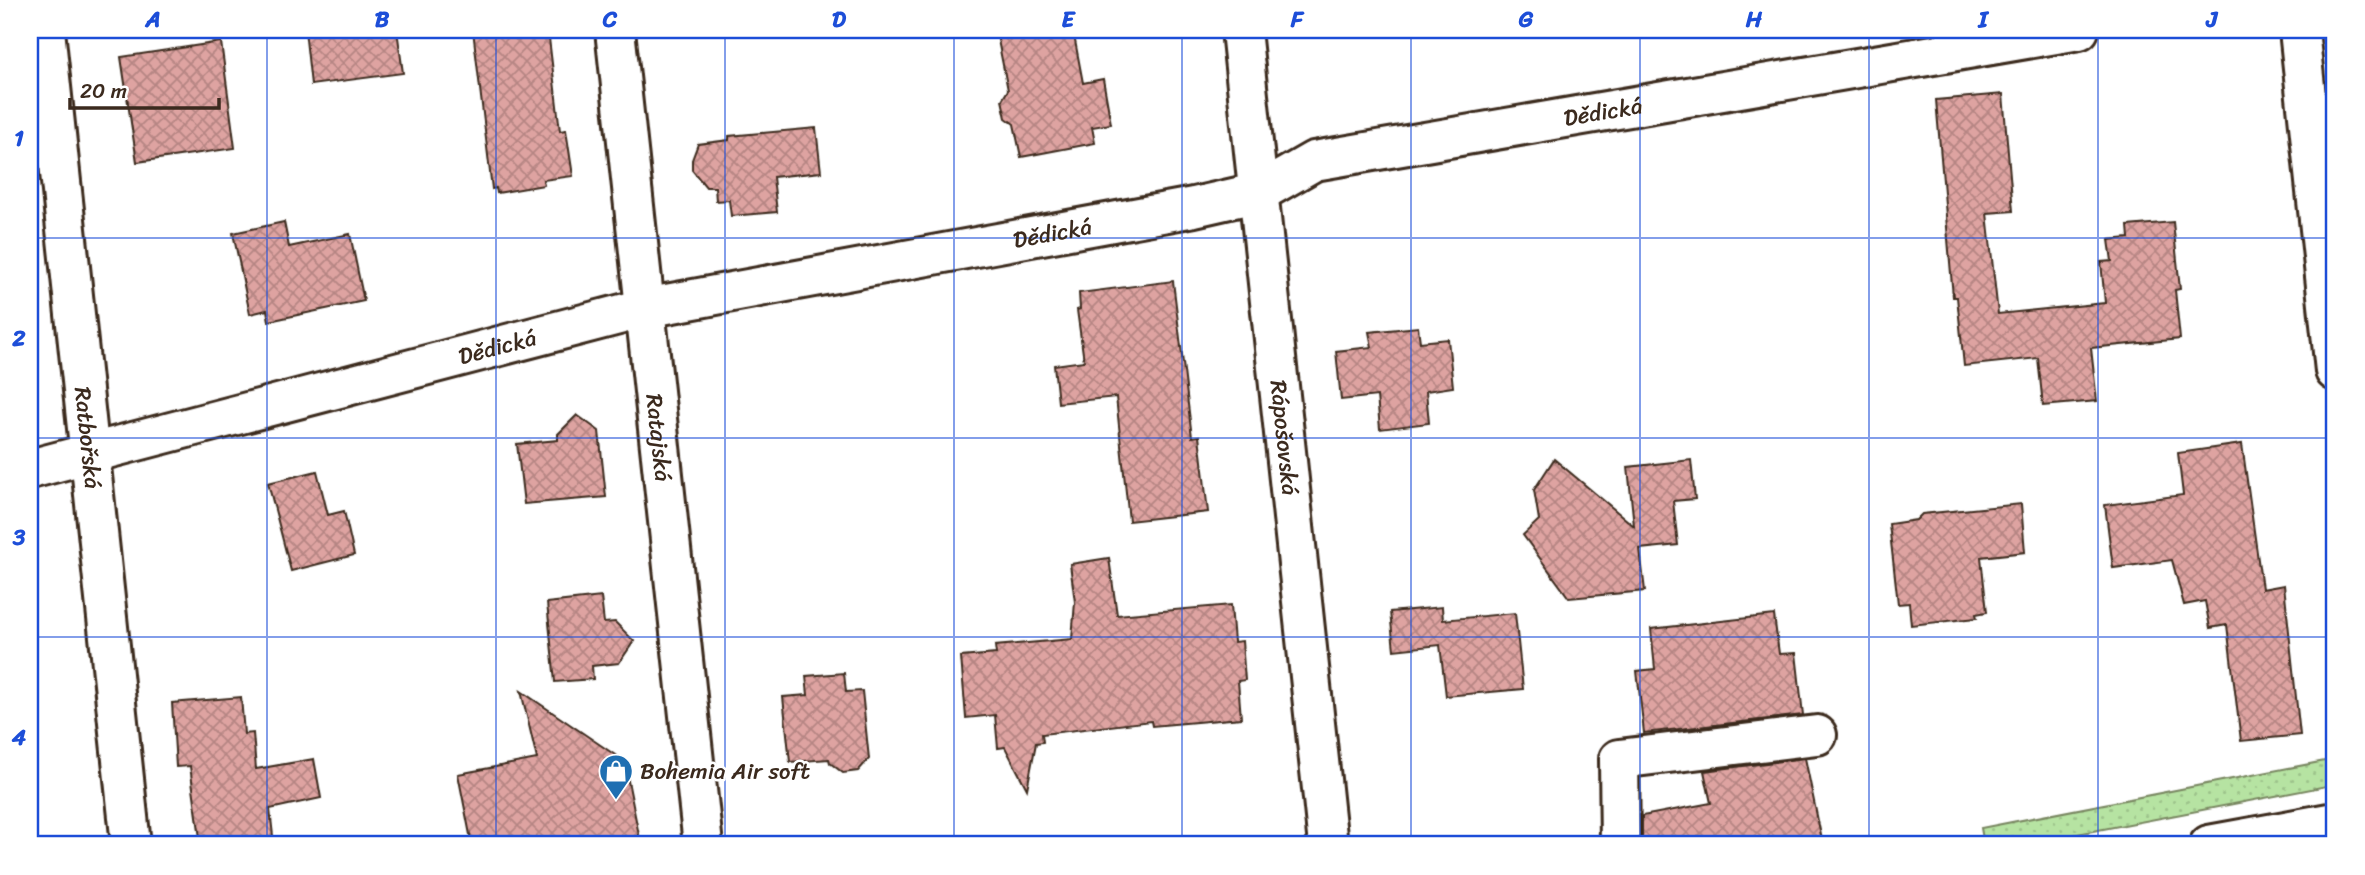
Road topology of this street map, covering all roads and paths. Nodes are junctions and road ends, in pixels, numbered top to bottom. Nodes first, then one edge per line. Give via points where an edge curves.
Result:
1 (45, 30) edge
2 (615, 30) edge
3 (1241, 30) edge
4 (2079, 30) edge
5 (2298, 30) edge
6 (1260, 192) junction
7 (645, 308) junction
8 (2335, 371) edge
9 (89, 453) junction
10 (30, 469) edge
11 (1817, 735) dead end
12 (2335, 822) edge
13 (131, 845) edge
14 (703, 845) edge
15 (1328, 845) edge
16 (1620, 845) edge
17 (2209, 845) edge

1 - 9 street, Ratbořská
2 - 7 street, Ratajská
3 - 6 street, Rápošovská
4 - 6 street, Dědická via 1314,161
5 - 8 street
6 - 7 street, Dědická
6 - 15 street, Rápošovská
7 - 9 street, Dědická
7 - 14 street, Ratajská
9 - 10 street, Dědická
9 - 13 street, Ratbořská
11 - 16 street via 1619,759
12 - 17 street

